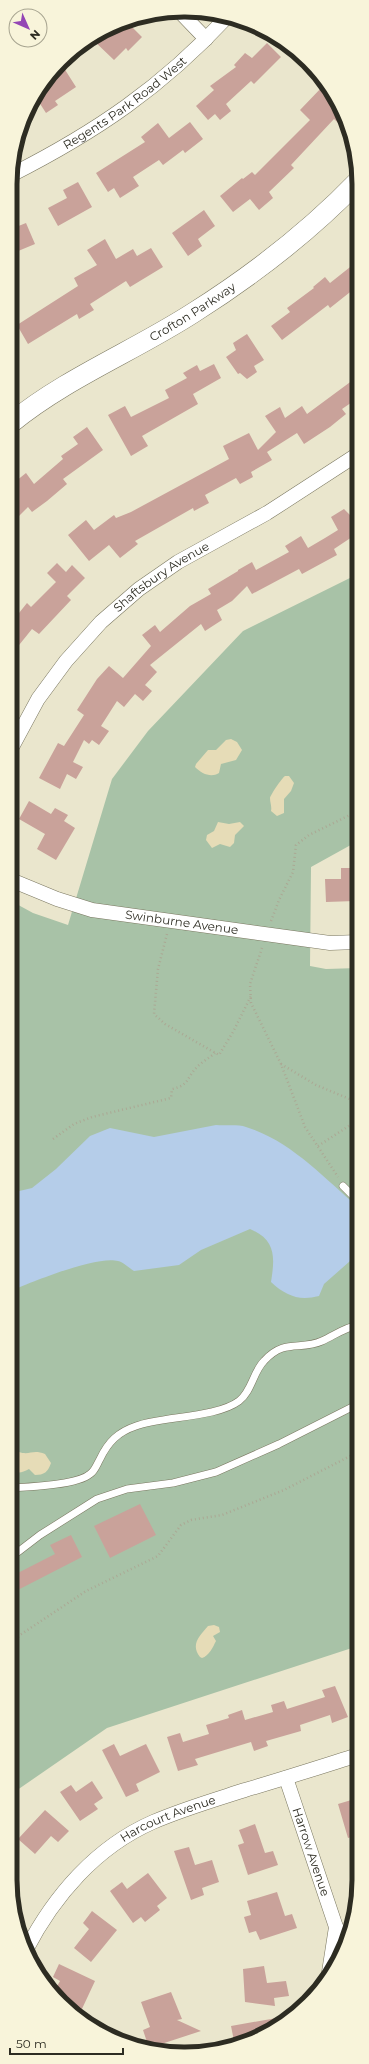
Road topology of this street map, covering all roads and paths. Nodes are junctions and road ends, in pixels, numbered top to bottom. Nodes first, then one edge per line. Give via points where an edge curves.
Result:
1 (185, 17) edge
2 (223, 22) edge
3 (206, 39) junction
4 (17, 171) edge
5 (352, 187) edge
6 (17, 419) edge
7 (352, 458) edge
8 (17, 739) edge
9 (352, 815) edge
10 (17, 882) edge
11 (172, 922) junction
12 (266, 935) junction
13 (352, 942) edge
14 (251, 996) junction
15 (215, 1053) junction
16 (281, 1064) junction
17 (352, 1100) edge
18 (352, 1124) edge
19 (53, 1139) dead end
20 (318, 1146) junction
21 (331, 1166) dead end
22 (343, 1186) dead end
23 (352, 1195) edge
24 (352, 1327) edge
25 (352, 1407) edge
26 (352, 1455) edge
27 (17, 1488) edge
28 (17, 1553) edge
29 (17, 1638) edge
30 (352, 1757) edge
31 (286, 1778) junction
32 (336, 1927) junction
33 (341, 1937) edge
34 (30, 1943) edge
35 (331, 1962) edge

1 - 3 street
2 - 3 street, Regents Park Road West
3 - 4 street, Regents Park Road West via 157,84 110,119 64,148
5 - 6 street, Crofton Parkway via 302,234 193,314 75,379
7 - 8 street, Shaftsbury Avenue via 267,513 178,562 106,617 66,661 38,699
9 - 12 path via 309,835 296,846 293,872
10 - 11 street, Swinburne Avenue via 92,910
11 - 12 street, Swinburne Avenue
11 - 15 path via 158,969 154,1014 165,1024
12 - 13 street, Swinburne Avenue via 330,943
12 - 14 path via 250,984
14 - 15 path via 234,1032 219,1055
14 - 16 path via 251,1003
15 - 19 path via 196,1067 181,1087 172,1089 171,1098 92,1117 74,1124
16 - 17 path via 316,1085
16 - 20 path via 305,1127
18 - 20 path
20 - 21 path
22 - 23 lane
24 - 27 lane via 314,1344 288,1345 276,1350 258,1368 246,1394 238,1402 222,1408 138,1425 124,1431 107,1445 91,1474 82,1479
25 - 28 lane via 322,1424 216,1472 173,1484 127,1489 97,1499
26 - 29 path via 284,1490 222,1515 191,1520 181,1525 158,1556 86,1591
30 - 31 street, Harcourt Avenue
31 - 32 street, Harrow Avenue
31 - 34 street, Harcourt Avenue via 185,1809 152,1822 122,1839 93,1862 60,1896
32 - 33 street, Harrow Avenue
32 - 35 street, Harrow Avenue

